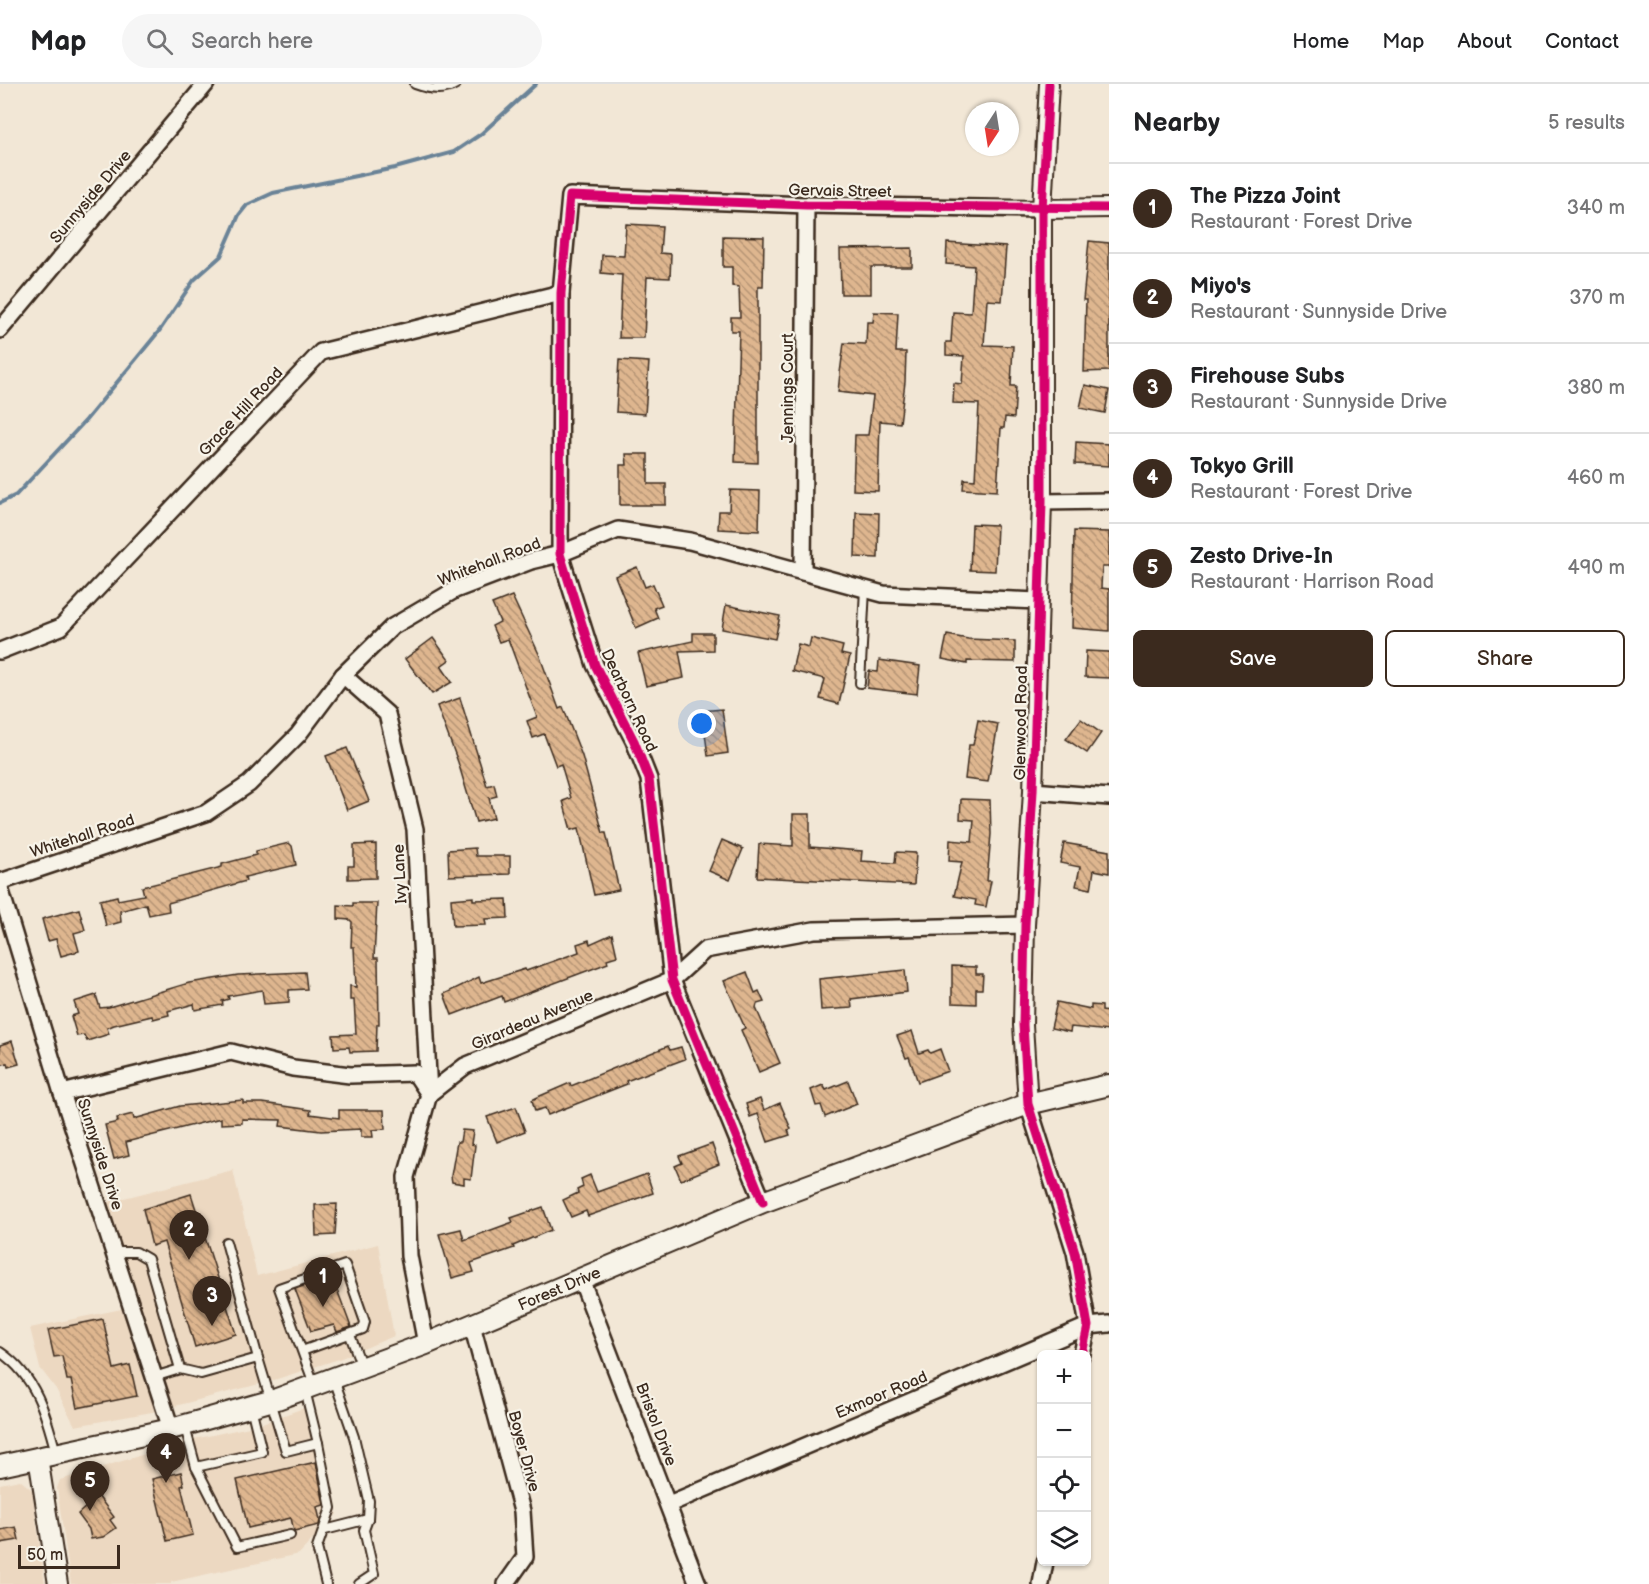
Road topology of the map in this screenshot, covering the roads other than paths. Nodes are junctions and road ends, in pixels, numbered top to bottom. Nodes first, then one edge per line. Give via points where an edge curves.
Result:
1 (206, 84) edge
2 (415, 84) edge
3 (456, 84) edge
4 (1049, 84) edge
5 (570, 196) joint
6 (806, 205) junction
7 (1109, 208) edge
8 (1042, 209) junction
9 (561, 293) junction
10 (0, 330) edge
11 (1109, 501) edge
12 (1042, 502) junction
13 (560, 554) junction
14 (803, 572) junction
15 (865, 589) junction
16 (1038, 601) junction
17 (0, 651) edge
18 (343, 675) junction
19 (860, 683) dead end
20 (1033, 791) junction
21 (1109, 797) edge
22 (0, 882) edge
23 (0, 888) edge
24 (1024, 925) junction
25 (672, 980) junction
26 (1109, 1085) edge
27 (62, 1093) junction
28 (429, 1094) junction
29 (1028, 1104) junction
30 (763, 1202) junction
31 (226, 1242) dead end
32 (114, 1252) junction
33 (581, 1279) junction
34 (1109, 1324) edge
35 (472, 1325) junction
36 (1088, 1326) junction
37 (350, 1335) junction
38 (426, 1344) junction
39 (1083, 1350) edge
40 (302, 1351) junction
41 (0, 1353) edge
42 (258, 1358) junction
43 (362, 1367) junction
44 (180, 1369) junction
45 (154, 1377) junction
46 (334, 1378) junction
47 (309, 1387) junction
48 (271, 1400) junction
49 (251, 1406) junction
50 (178, 1427) junction
51 (318, 1443) junction
52 (48, 1455) junction
53 (0, 1466) edge
54 (196, 1467) junction
55 (669, 1504) junction
56 (368, 1519) junction
57 (325, 1530) junction
58 (290, 1535) dead end
59 (1044, 1566) edge
60 (58, 1584) edge
61 (326, 1584) edge
62 (358, 1584) edge
63 (506, 1584) edge
64 (698, 1584) edge
65 (1041, 1584) edge

1 - 10 street, Sunnyside Drive
2 - 3 lane via 441,89
4 - 8 street, Glenwood Road
5 - 6 street, Gervais Street
5 - 9 street, Dearborn Road
6 - 8 street, Gervais Street
6 - 14 street, Jennings Court
7 - 8 street, Gervais Street
8 - 12 street, Glenwood Road
9 - 13 street, Dearborn Road
9 - 17 street, Grace Hill Road via 321,352 61,627
11 - 12 street
12 - 16 street, Glenwood Road
13 - 14 street, Whitehall Road via 618,530 690,541
13 - 18 street, Whitehall Road via 455,590 392,627
13 - 25 street, Dearborn Road via 595,665 649,778
14 - 15 street, Whitehall Road
15 - 16 street, Whitehall Road via 884,594
15 - 19 lane
16 - 20 street, Glenwood Road
18 - 22 street, Whitehall Road via 298,735 249,784 206,813
18 - 28 street, Ivy Lane via 387,714 415,829
20 - 21 street
20 - 24 street, Glenwood Road
23 - 27 street, Sunnyside Drive
24 - 25 street, Girardeau Avenue via 814,930 705,950
24 - 29 street, Glenwood Road via 1023,1025
25 - 28 street, Girardeau Avenue via 465,1066
25 - 30 street, Dearborn Road
26 - 29 main road, Forest Drive
27 - 28 street via 231,1052 292,1068 350,1075 415,1073
27 - 32 street, Sunnyside Drive
28 - 38 street, Ivy Lane via 406,1177 409,1256
29 - 30 main road, Forest Drive
29 - 36 street, Glenwood Road via 1075,1252
30 - 33 main road, Forest Drive
31 - 42 lane
32 - 44 lane via 136,1252 148,1259
32 - 45 street, Sunnyside Drive
33 - 35 main road, Forest Drive
33 - 55 street, Bristol Drive
34 - 36 street, Exmoor Road
35 - 38 main road, Forest Drive
35 - 63 street, Boyer Drive via 522,1511 525,1557
36 - 39 street, Glenwood Road
36 - 55 street, Exmoor Road
37 - 40 lane
37 - 40 lane via 363,1329 365,1322 345,1265 279,1288
37 - 43 lane
38 - 43 main road, Forest Drive
40 - 47 lane
41 - 52 lane via 35,1388 47,1415
42 - 44 lane via 201,1374
42 - 48 lane
43 - 46 main road, Forest Drive
44 - 45 lane
45 - 50 street, Sunnyside Drive
46 - 47 main road, Forest Drive
46 - 56 lane via 354,1437 369,1501
47 - 48 main road, Forest Drive
47 - 51 lane
48 - 49 main road, Forest Drive
48 - 51 lane via 286,1451
49 - 50 main road, Forest Drive
49 - 54 lane via 262,1452
50 - 52 main road, Forest Drive
50 - 54 lane
51 - 57 lane via 331,1508
52 - 53 main road, Forest Drive
52 - 60 street
54 - 58 lane via 237,1547
55 - 64 street, Bristol Drive
56 - 57 lane
56 - 62 lane via 364,1530 374,1574
57 - 61 lane via 317,1548
59 - 65 street

